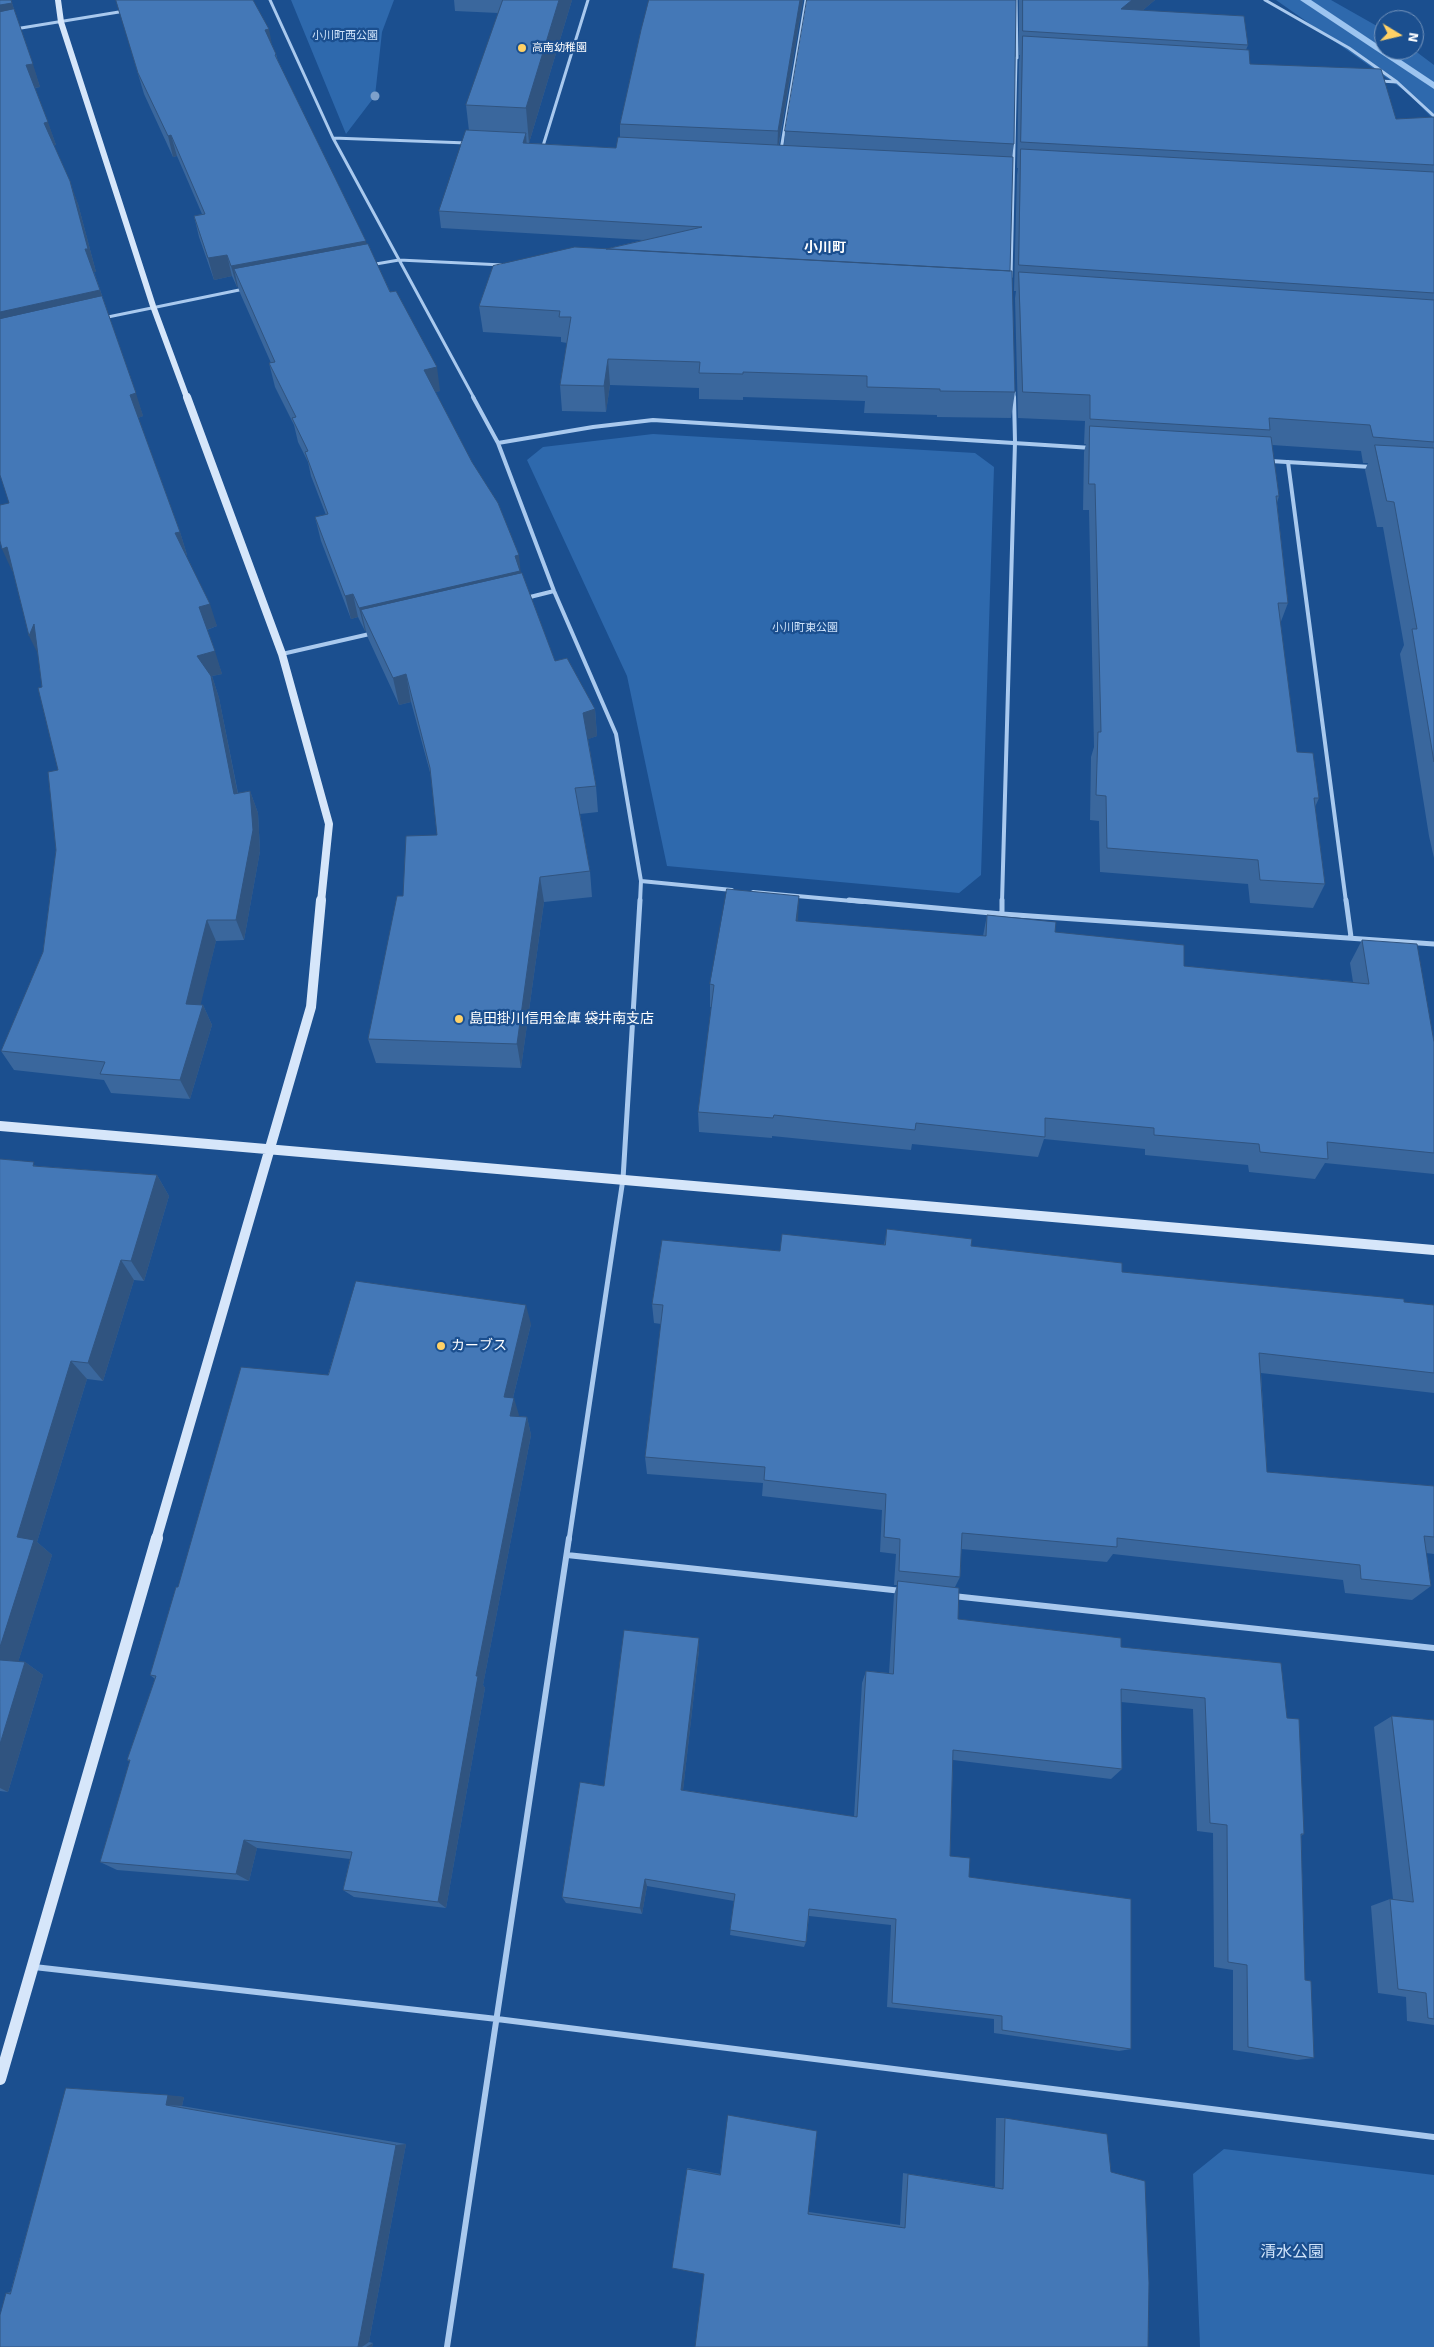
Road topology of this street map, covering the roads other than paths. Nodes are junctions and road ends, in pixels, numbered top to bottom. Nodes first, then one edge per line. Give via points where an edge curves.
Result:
1 (58, 0) edge
2 (270, 0) edge
3 (588, 0) edge
4 (806, 0) edge
5 (1016, 0) edge
6 (1266, 0) edge
7 (127, 11) edge
8 (61, 22) junction
9 (9, 30) edge
10 (1016, 58) junction
11 (1026, 59) edge
12 (1377, 81) edge
13 (1397, 82) junction
14 (1434, 116) edge
15 (333, 138) junction
16 (476, 143) edge
17 (533, 146) edge
18 (543, 146) junction
19 (553, 146) edge
20 (780, 158) edge
21 (1004, 171) edge
22 (1014, 171) junction
23 (399, 260) junction
24 (508, 266) edge
25 (361, 267) edge
26 (1011, 284) edge
27 (248, 288) edge
28 (153, 306) junction
29 (96, 319) edge
30 (1014, 383) edge
31 (1015, 442) junction
32 (498, 443) junction
33 (1093, 448) edge
34 (1269, 461) edge
35 (1288, 462) junction
36 (1376, 467) edge
37 (554, 591) junction
38 (515, 600) edge
39 (379, 632) edge
40 (282, 654) junction
41 (641, 882) junction
42 (738, 890) edge
43 (748, 891) edge
44 (1002, 914) junction
45 (1351, 937) junction
46 (1434, 944) edge
47 (0, 1126) edge
48 (271, 1149) junction
49 (623, 1179) junction
50 (1434, 1250) edge
51 (567, 1555) junction
52 (912, 1592) edge
53 (941, 1595) edge
54 (1434, 1648) edge
55 (34, 1967) junction
56 (497, 2020) junction
57 (0, 2079) edge
58 (1434, 2137) edge
59 (447, 2347) edge

1 - 8 street
2 - 15 street
3 - 18 street
4 - 20 street
5 - 10 street
6 - 13 street via 1349,48
7 - 8 street
8 - 9 street
8 - 28 street
10 - 11 street
10 - 22 street
12 - 13 street
13 - 14 street
15 - 16 street
15 - 23 street
17 - 18 street
18 - 19 street
21 - 22 street
22 - 26 street
23 - 24 street
23 - 25 street
23 - 32 street
27 - 28 street
28 - 29 street
28 - 40 street
30 - 31 street
31 - 32 street via 653,420
31 - 33 street
31 - 44 street
32 - 37 street
34 - 35 street
35 - 36 street
35 - 45 street
37 - 38 street
37 - 41 street via 616,734
39 - 40 street
40 - 48 street via 329,824 311,1007
41 - 42 street
41 - 49 street
43 - 44 street
44 - 45 street
45 - 46 street
47 - 48 street
48 - 49 street
48 - 55 street
49 - 50 street
49 - 51 street
51 - 52 street
51 - 56 street
53 - 54 street
55 - 56 street
55 - 57 street
56 - 58 street
56 - 59 street

